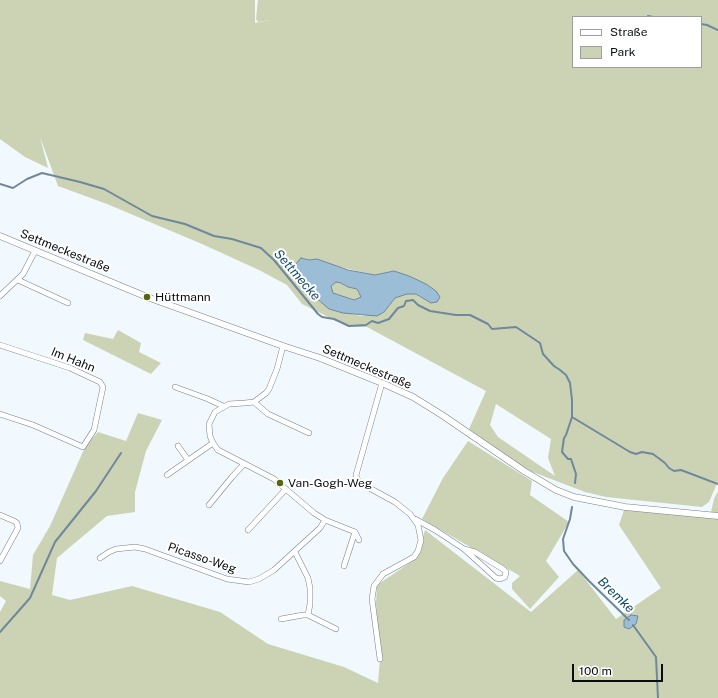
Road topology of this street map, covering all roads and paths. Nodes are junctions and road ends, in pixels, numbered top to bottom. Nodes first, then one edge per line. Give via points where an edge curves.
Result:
1 (0, 236) edge
2 (35, 252) junction
3 (18, 280) junction
4 (0, 296) edge
5 (68, 303) dead end
6 (0, 345) edge
7 (283, 346) junction
8 (382, 383) junction
9 (175, 388) dead end
10 (254, 402) junction
11 (223, 406) junction
12 (0, 414) edge
13 (309, 433) dead end
14 (212, 443) junction
15 (178, 446) dead end
16 (188, 460) junction
17 (244, 464) junction
18 (167, 475) dead end
19 (286, 489) junction
20 (208, 504) dead end
21 (0, 515) edge
22 (718, 516) edge
23 (414, 518) junction
24 (325, 520) junction
25 (248, 530) dead end
26 (355, 532) junction
27 (359, 540) dead end
28 (464, 549) junction
29 (294, 552) junction
30 (100, 558) dead end
31 (0, 561) edge
32 (344, 566) dead end
33 (308, 615) junction
34 (281, 619) dead end
35 (336, 629) dead end
36 (380, 659) dead end

1 - 2 street, Settmeckestraße
2 - 3 street
2 - 7 street, Settmeckestraße via 147,297
3 - 4 street
3 - 5 street
6 - 12 street, Im Hahn via 70,368 100,382 103,387 94,430 83,447
7 - 8 street, Settmeckestraße
7 - 10 street via 270,389
8 - 22 street, Settmeckestraße via 442,415 524,471 574,497 608,505
8 - 23 street via 356,475 360,483 400,505
9 - 11 street
10 - 11 street
10 - 13 street via 268,414
11 - 14 street via 215,412 209,424
14 - 16 street
14 - 17 street via 218,450
15 - 16 street
16 - 18 street
17 - 19 street via 274,479
17 - 20 street
19 - 24 street
19 - 25 street
21 - 31 street via 14,521 18,528
23 - 28 street
23 - 36 street via 420,536 417,554 383,574 374,586 372,599
24 - 26 street
24 - 29 street, Picasso-Weg
26 - 27 street
26 - 32 street
28 - 28 street via 475,552 503,569 506,572 505,577 496,578
29 - 30 street, Picasso-Weg via 269,574 249,582 228,579 135,547 116,549
29 - 33 street via 310,583
33 - 34 street
33 - 35 street

